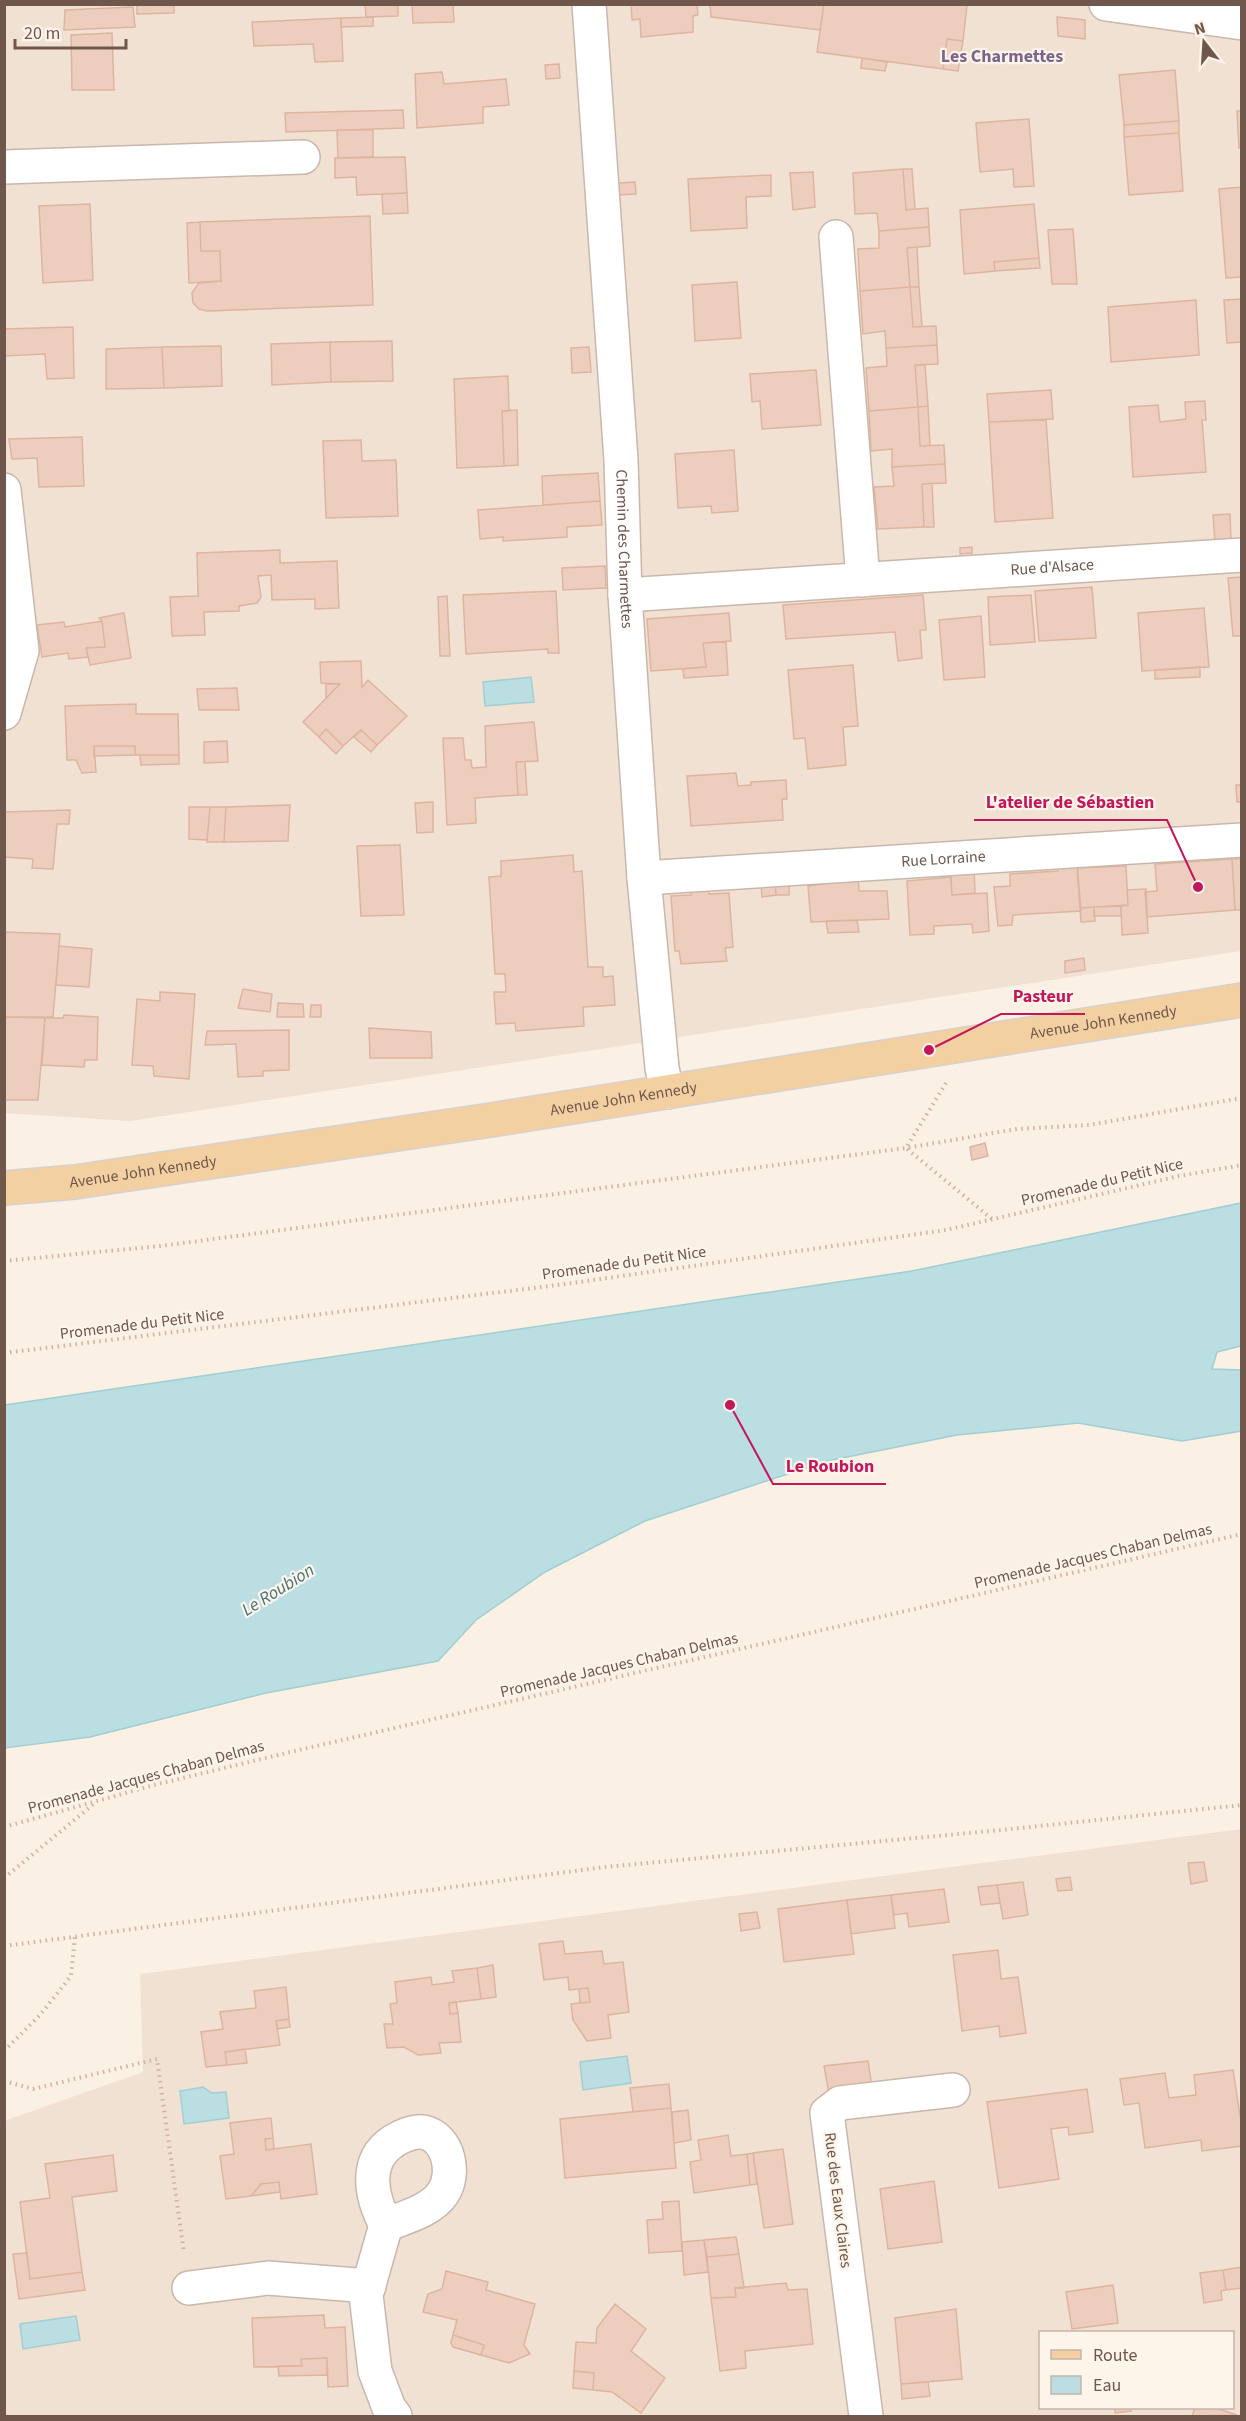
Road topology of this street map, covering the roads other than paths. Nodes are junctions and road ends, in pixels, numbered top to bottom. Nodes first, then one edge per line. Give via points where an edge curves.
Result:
1 (589, 4) edge
2 (1106, 4) edge
3 (1242, 23) edge
4 (303, 157) dead end
5 (4, 167) edge
6 (836, 237) dead end
7 (4, 490) edge
8 (1242, 555) edge
9 (863, 580) junction
10 (625, 596) junction
11 (4, 713) edge
12 (1242, 840) edge
13 (644, 878) junction
14 (1242, 1000) edge
15 (667, 1092) junction
16 (4, 1188) edge
17 (953, 2090) dead end
18 (386, 2225) dead end
19 (369, 2286) junction
20 (189, 2288) road end
21 (395, 2416) edge
22 (866, 2416) edge

1 - 10 street, Chemin des Charmettes via 621,460
2 - 3 street
4 - 5 street
6 - 9 street
7 - 11 street via 21,651
8 - 9 street, Rue d'Alsace
9 - 10 street, Rue d'Alsace
10 - 13 street, Chemin des Charmettes
12 - 13 street, Rue Lorraine
13 - 15 street, Chemin des Charmettes
14 - 15 main road, Avenue John Kennedy
15 - 16 main road, Avenue John Kennedy via 75,1182
17 - 22 street, Rue des Eaux Claires via 840,2103 827,2113
18 - 19 street
19 - 20 street via 268,2278
19 - 21 street via 366,2295 375,2371

